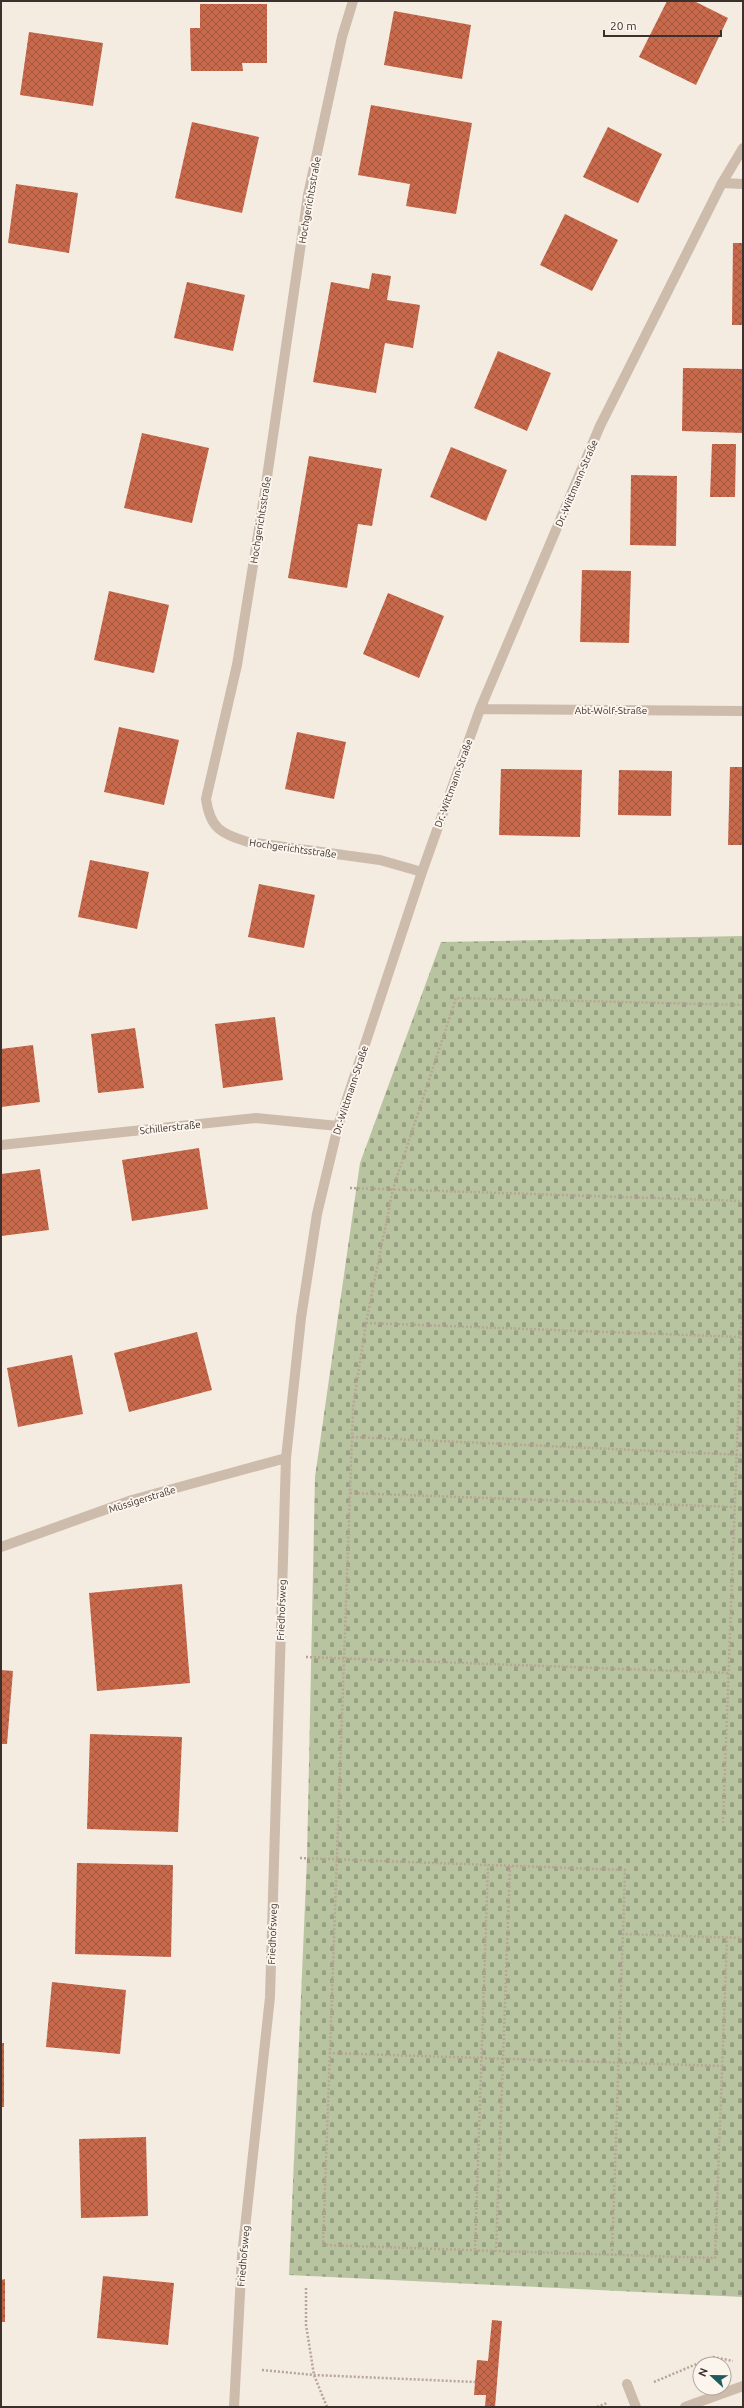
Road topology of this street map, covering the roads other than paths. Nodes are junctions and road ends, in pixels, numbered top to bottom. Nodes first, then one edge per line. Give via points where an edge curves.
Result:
1 (353, 1) edge
2 (743, 148) edge
3 (722, 183) junction
4 (743, 184) edge
5 (480, 709) junction
6 (743, 711) edge
7 (422, 872) junction
8 (338, 1126) junction
9 (1, 1145) edge
10 (286, 1458) junction
11 (1, 1547) edge
12 (743, 2386) edge
13 (629, 2388) road end
14 (234, 2407) edge
15 (636, 2407) edge
16 (685, 2407) edge

1 - 7 street, Hochgerichtsstraße via 342,38 308,194 237,665 206,799 208,816 218,829 233,838 380,860
2 - 3 street, Dr.-Wittmann-Straße
3 - 4 street
3 - 5 street, Dr.-Wittmann-Straße via 600,426
5 - 6 street, Abt-Wolf-Straße
5 - 7 street, Dr.-Wittmann-Straße
7 - 8 street, Dr.-Wittmann-Straße
8 - 9 street, Schillerstraße via 256,1118
8 - 10 street, Dr.-Wittmann-Straße via 316,1214 301,1318
10 - 11 street, Müssigerstraße via 132,1500
10 - 14 street, Friedhofsweg via 270,1997 242,2256
12 - 16 street
13 - 15 street

